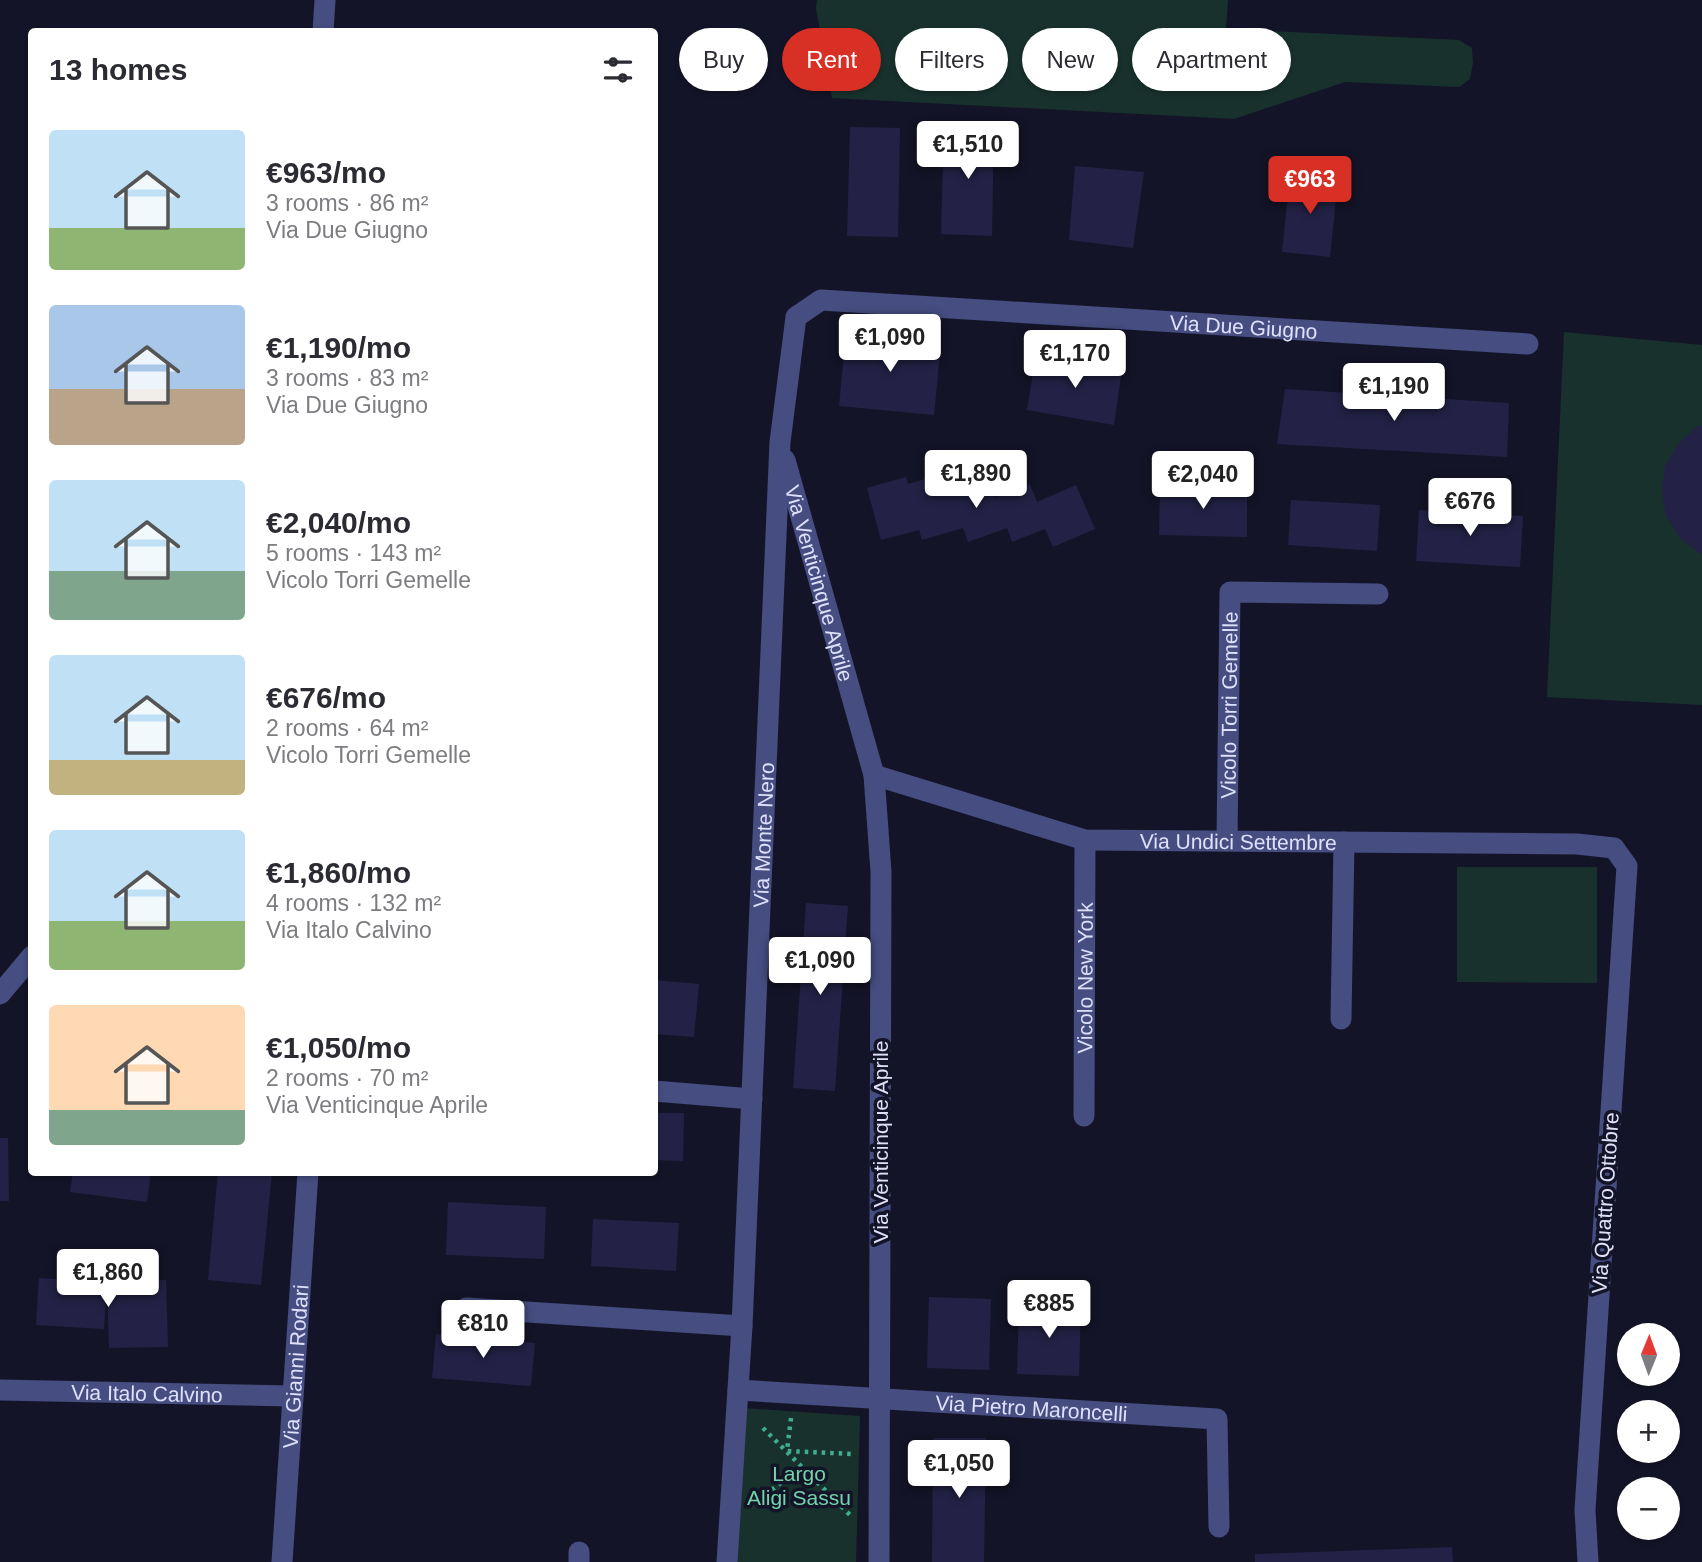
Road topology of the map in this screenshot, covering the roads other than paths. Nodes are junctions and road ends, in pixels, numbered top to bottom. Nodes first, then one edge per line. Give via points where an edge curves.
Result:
1 (325, 0) edge
2 (323, 28) edge
3 (796, 317) joint
4 (1528, 344) dead end
5 (780, 442) junction
6 (1378, 594) dead end
7 (874, 775) junction
8 (1085, 840) junction
9 (1227, 841) junction
10 (1344, 842) junction
11 (1614, 848) joint
12 (28, 961) edge
13 (0, 994) edge
14 (1341, 1019) dead end
15 (658, 1091) edge
16 (752, 1099) junction
17 (1084, 1116) dead end
18 (308, 1176) edge
19 (466, 1308) dead end
20 (742, 1326) junction
21 (0, 1390) edge
22 (738, 1390) junction
23 (293, 1396) junction
24 (879, 1398) junction
25 (1219, 1527) dead end
26 (282, 1562) edge
27 (727, 1562) edge
28 (879, 1562) edge
29 (1588, 1562) edge

1 - 2 street
3 - 4 street, Via Due Giugno via 821,299
3 - 5 street, Via Monte Nero
5 - 7 street, Via Venticinque Aprile
5 - 16 street, Via Monte Nero
6 - 9 street, Vicolo Torri Gemelle via 1230,592
7 - 8 street, Via Undici Settembre
7 - 24 street, Via Venticinque Aprile via 881,872
8 - 9 street, Via Undici Settembre
8 - 17 street, Vicolo New York
9 - 10 street, Via Undici Settembre
10 - 11 street, Via Undici Settembre
10 - 14 street
11 - 29 street, Via Quattro Ottobre via 1627,866 1585,1510
12 - 13 street
15 - 16 street
16 - 20 street, Via Monte Nero
18 - 23 street, Via Gianni Rodari
19 - 20 street
20 - 22 street, Via Monte Nero
21 - 23 street, Via Italo Calvino
22 - 24 street, Via Pietro Maroncelli
22 - 27 street, Via Monte Nero
23 - 26 street, Via Gianni Rodari
24 - 25 street, Via Pietro Maroncelli via 1217,1419
24 - 28 street, Via Venticinque Aprile

